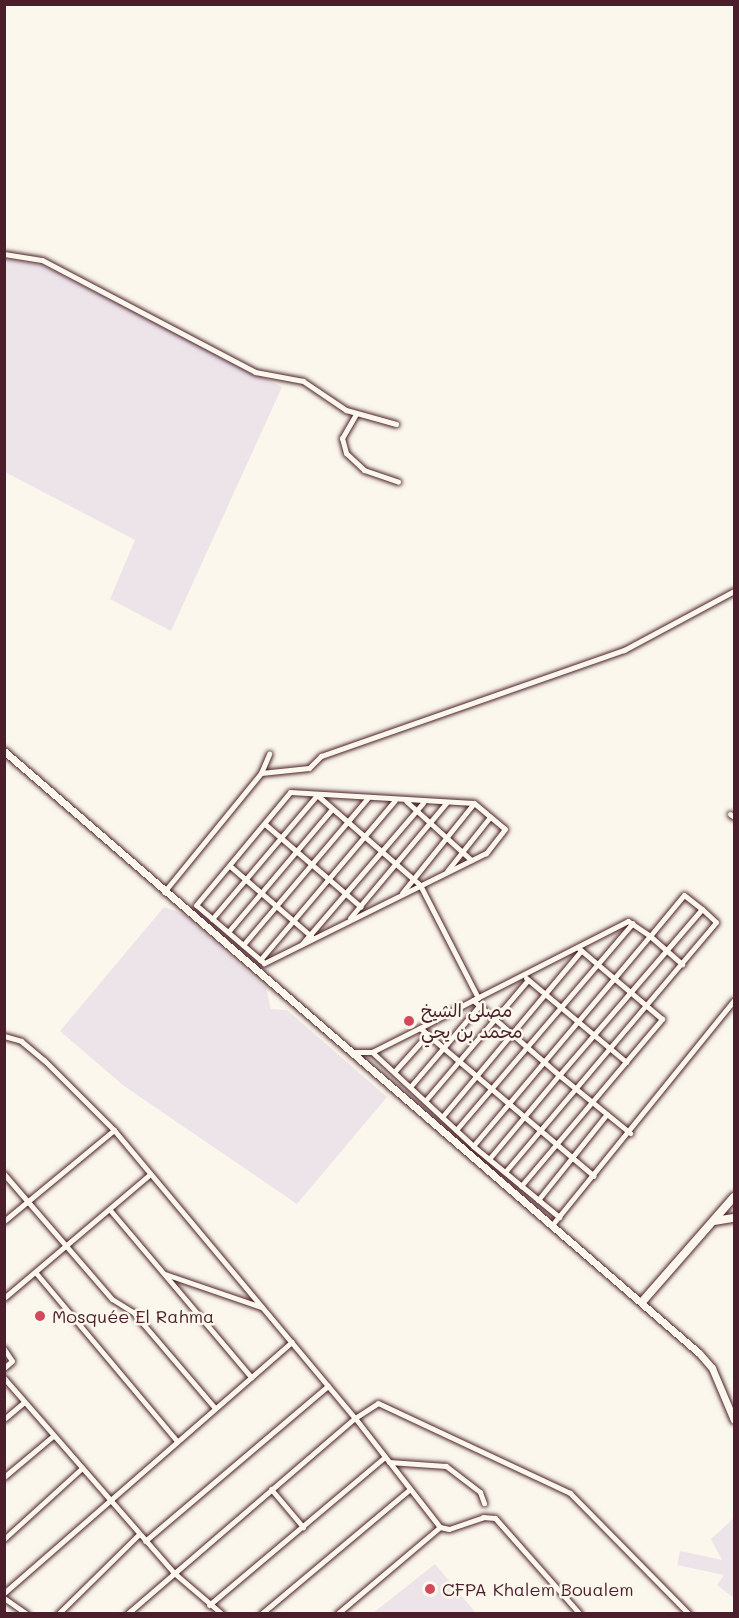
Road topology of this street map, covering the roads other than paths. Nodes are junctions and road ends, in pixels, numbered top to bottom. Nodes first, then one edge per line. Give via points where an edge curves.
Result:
1 (4, 254) edge
2 (356, 414) junction
3 (396, 424) dead end
4 (398, 482) dead end
5 (735, 591) edge
6 (4, 752) edge
7 (269, 754) dead end
8 (261, 773) junction
9 (317, 795) junction
10 (367, 799) junction
11 (395, 800) junction
12 (405, 800) junction
13 (447, 802) junction
14 (423, 803) junction
15 (474, 803) junction
16 (332, 809) junction
17 (416, 810) junction
18 (490, 817) junction
19 (430, 822) junction
20 (348, 823) junction
21 (266, 825) junction
22 (364, 837) junction
23 (446, 837) junction
24 (281, 838) junction
25 (296, 851) junction
26 (381, 851) junction
27 (462, 852) junction
28 (471, 860) junction
29 (395, 863) junction
30 (312, 864) junction
31 (230, 866) junction
32 (446, 872) junction
33 (329, 879) junction
34 (414, 879) junction
35 (246, 880) junction
36 (420, 885) junction
37 (164, 892) junction
38 (261, 893) junction
39 (345, 893) junction
40 (401, 895) junction
41 (276, 906) junction
42 (360, 906) junction
43 (702, 909) junction
44 (367, 912) junction
45 (212, 919) junction
46 (293, 921) junction
47 (347, 922) junction
48 (633, 923) junction
49 (228, 932) junction
50 (650, 936) junction
51 (311, 937) junction
52 (243, 945) junction
53 (579, 949) junction
54 (665, 951) junction
55 (260, 960) junction
56 (682, 964) junction
57 (598, 965) junction
58 (523, 975) junction
59 (613, 979) junction
60 (528, 980) junction
61 (628, 993) junction
62 (546, 994) junction
63 (475, 999) junction
64 (735, 1000) edge
65 (645, 1005) junction
66 (479, 1006) junction
67 (562, 1007) junction
68 (495, 1019) junction
69 (578, 1021) junction
70 (420, 1028) junction
71 (592, 1033) junction
72 (428, 1034) junction
73 (512, 1034) junction
74 (4, 1036) edge
75 (527, 1047) junction
76 (609, 1047) junction
77 (444, 1048) junction
78 (350, 1052) junction
79 (372, 1052) junction
80 (459, 1061) junction
81 (544, 1062) junction
82 (626, 1062) junction
83 (394, 1072) junction
84 (477, 1075) junction
85 (559, 1075) junction
86 (410, 1087) junction
87 (492, 1088) junction
88 (575, 1088) junction
89 (425, 1101) junction
90 (591, 1101) junction
91 (509, 1103) junction
92 (607, 1114) junction
93 (525, 1116) junction
94 (442, 1117) junction
95 (114, 1130) junction
96 (456, 1130) junction
97 (542, 1131) junction
98 (630, 1133) junction
99 (556, 1143) junction
100 (473, 1146) junction
101 (572, 1157) junction
102 (489, 1159) junction
103 (505, 1172) junction
104 (4, 1174) edge
105 (150, 1174) junction
106 (594, 1176) junction
107 (521, 1186) junction
108 (735, 1197) edge
109 (538, 1200) junction
110 (28, 1201) junction
111 (110, 1210) junction
112 (559, 1217) junction
113 (735, 1218) edge
114 (4, 1221) edge
115 (713, 1221) junction
116 (552, 1225) junction
117 (67, 1248) junction
118 (36, 1273) junction
119 (164, 1273) junction
120 (4, 1298) edge
121 (642, 1302) junction
122 (263, 1308) junction
123 (292, 1342) junction
124 (4, 1349) edge
125 (4, 1368) edge
126 (251, 1377) junction
127 (4, 1378) edge
128 (328, 1386) junction
129 (24, 1402) junction
130 (215, 1408) junction
131 (355, 1418) junction
132 (4, 1419) edge
133 (735, 1420) edge
134 (53, 1436) junction
135 (177, 1441) junction
136 (387, 1460) junction
137 (81, 1469) junction
138 (4, 1478) edge
139 (271, 1489) junction
140 (410, 1489) junction
141 (108, 1500) junction
142 (484, 1503) dead end
143 (303, 1527) junction
144 (440, 1527) junction
145 (139, 1534) junction
146 (4, 1539) edge
147 (145, 1541) junction
148 (173, 1572) junction
149 (4, 1595) edge
150 (209, 1605) junction
151 (27, 1614) edge
152 (58, 1614) edge
153 (127, 1614) edge
154 (222, 1614) edge
155 (261, 1614) edge
156 (337, 1614) edge
157 (580, 1614) edge
158 (689, 1614) edge

1 - 2 street via 42,260 245,368 303,381
2 - 3 street
2 - 4 street via 342,438 346,453 364,470
5 - 8 street via 624,650 321,756 309,768
6 - 37 street
7 - 8 street
8 - 37 street
9 - 10 street
9 - 16 street
9 - 21 street via 290,792
9 - 24 street
10 - 11 street
10 - 20 street
11 - 12 street
11 - 22 street
12 - 14 street
12 - 17 street
13 - 14 street
13 - 15 street
13 - 19 street
14 - 17 street
15 - 18 street
15 - 23 street
16 - 20 street
16 - 25 street
17 - 19 street
17 - 26 street
18 - 27 street
18 - 28 street via 505,830 486,853
19 - 23 street
19 - 29 street
20 - 22 street
20 - 30 street
21 - 24 street
21 - 31 street
22 - 26 street
22 - 33 street
23 - 27 street
23 - 34 street
24 - 25 street
24 - 35 street
25 - 30 street
25 - 38 street
26 - 29 street
26 - 39 street
27 - 28 street
27 - 32 street
28 - 32 street
29 - 34 street
29 - 42 street
30 - 33 street
30 - 41 street
31 - 35 street
31 - 45 street via 196,905
32 - 36 street
33 - 39 street
33 - 46 street
34 - 36 street
34 - 40 street
35 - 38 street
35 - 45 street
36 - 40 street
36 - 63 street
37 - 78 street
38 - 41 street
38 - 49 street
39 - 42 street
39 - 51 street
40 - 44 street
41 - 46 street
41 - 52 street
42 - 44 street
42 - 47 street
43 - 50 street via 684,895
43 - 54 street
43 - 56 street via 716,922
44 - 47 street
45 - 49 street
46 - 51 street
46 - 55 street
47 - 51 street
48 - 50 street
48 - 53 street via 628,921
48 - 57 street
49 - 52 street
50 - 54 street
50 - 59 street
51 - 55 street via 297,950 264,963
52 - 55 street
53 - 57 street
53 - 58 street
53 - 62 street
54 - 56 street
54 - 61 street
56 - 65 street
57 - 59 street
57 - 67 street
58 - 60 street
58 - 63 street
59 - 61 street
59 - 69 street
60 - 62 street
60 - 68 street
61 - 65 street
61 - 71 street
62 - 67 street
62 - 73 street
63 - 66 street
63 - 70 street
64 - 98 street
65 - 76 street
65 - 82 street via 662,1019
66 - 68 street
66 - 77 street
67 - 69 street
67 - 75 street
68 - 73 street
68 - 80 street
69 - 71 street
69 - 81 street
70 - 72 street
70 - 79 street
71 - 76 street
71 - 85 street
72 - 77 street
72 - 83 street
73 - 75 street
73 - 84 street
74 - 95 street via 21,1041 44,1060
75 - 81 street
75 - 87 street
76 - 82 street
76 - 88 street
77 - 80 street
77 - 86 street
78 - 79 street
78 - 116 street
79 - 83 street
80 - 84 street
80 - 89 street
81 - 85 street
81 - 91 street
82 - 90 street
83 - 86 street
84 - 87 street
84 - 94 street
85 - 88 street
85 - 93 street
86 - 89 street
87 - 91 street
87 - 96 street
88 - 90 street
88 - 97 street
89 - 94 street
90 - 92 street
90 - 99 street
91 - 93 street
91 - 100 street
92 - 98 street
92 - 101 street
93 - 97 street
93 - 102 street
94 - 96 street
95 - 105 street
95 - 110 street
96 - 100 street
97 - 99 street
97 - 103 street
98 - 106 street
99 - 101 street
99 - 107 street
100 - 102 street
101 - 106 street
101 - 109 street
102 - 103 street
103 - 107 street
104 - 110 street
105 - 111 street
105 - 122 street
106 - 112 street
107 - 109 street
108 - 115 highway
109 - 112 street
110 - 114 street
110 - 117 street
111 - 117 street
111 - 119 street
112 - 116 street
113 - 115 highway
115 - 121 highway
116 - 121 street
117 - 118 street
117 - 130 street via 112,1299 133,1312
118 - 120 street
118 - 135 street
119 - 122 street
119 - 126 street
121 - 133 street via 712,1368
122 - 123 street
123 - 126 street
123 - 128 street
124 - 125 street via 12,1361
126 - 130 street
127 - 129 street
128 - 131 street
128 - 147 street
129 - 132 street
129 - 134 street
130 - 135 street
131 - 136 street
131 - 139 street
131 - 158 street via 383,1403 570,1493
134 - 137 street
134 - 138 street
135 - 141 street
136 - 140 street
136 - 142 street via 446,1466 480,1492
136 - 143 street
137 - 141 street
137 - 146 street
139 - 143 street
139 - 148 street
140 - 144 street
140 - 155 street
141 - 145 street
141 - 149 street
143 - 150 street
144 - 156 street
144 - 157 street via 449,1529 483,1516 495,1518
145 - 147 street
145 - 152 street
147 - 148 street
148 - 150 street
148 - 153 street
149 - 151 street
150 - 154 street

